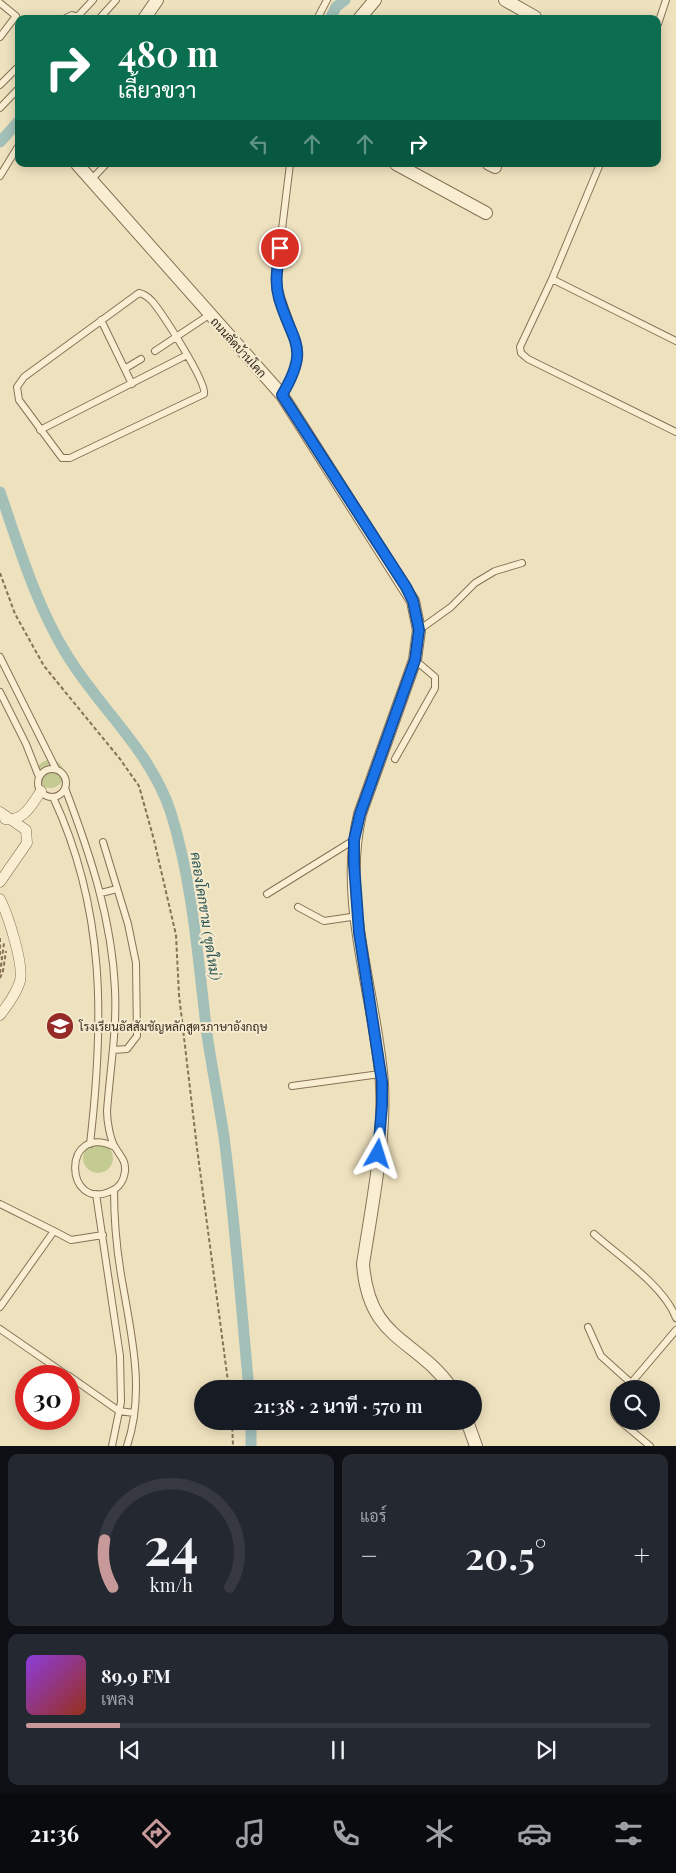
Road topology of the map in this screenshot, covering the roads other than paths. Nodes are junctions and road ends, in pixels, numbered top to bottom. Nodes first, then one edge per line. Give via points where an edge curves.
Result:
1 (93, 0) edge
2 (116, 0) edge
3 (157, 0) edge
4 (327, 0) edge
5 (375, 0) edge
6 (505, 0) edge
7 (666, 0) edge
8 (0, 3) edge
9 (15, 15) edge
10 (82, 15) edge
11 (103, 15) edge
12 (147, 15) edge
13 (319, 15) edge
14 (364, 15) edge
15 (531, 15) edge
16 (661, 15) edge
17 (15, 17) edge
18 (0, 37) edge
19 (15, 70) edge
20 (0, 85) edge
21 (15, 92) edge
22 (0, 108) edge
23 (15, 152) edge
24 (79, 167) edge
25 (103, 167) edge
26 (290, 167) edge
27 (402, 167) edge
28 (599, 167) edge
29 (0, 176) edge
30 (90, 180) junction
31 (486, 213) dead end
32 (552, 279) junction
33 (210, 315) junction
34 (101, 320) junction
35 (177, 338) junction
36 (676, 341) edge
37 (155, 351) dead end
38 (187, 355) junction
39 (141, 359) dead end
40 (126, 368) junction
41 (132, 384) junction
42 (282, 395) junction
43 (40, 430) junction
44 (676, 432) edge
45 (522, 563) dead end
46 (419, 630) junction
47 (0, 657) edge
48 (415, 660) junction
49 (0, 692) edge
50 (395, 759) dead end
51 (56, 769) junction
52 (39, 777) junction
53 (65, 788) junction
54 (47, 794) junction
55 (0, 812) edge
56 (25, 814) junction
57 (5, 819) edge
58 (26, 830) junction
59 (354, 840) junction
60 (103, 842) dead end
61 (0, 882) edge
62 (117, 889) junction
63 (100, 893) junction
64 (268, 894) dead end
65 (0, 899) edge
66 (298, 907) dead end
67 (358, 916) junction
68 (0, 1015) edge
69 (113, 1050) junction
70 (380, 1074) junction
71 (292, 1086) dead end
72 (90, 1144) junction
73 (115, 1147) junction
74 (114, 1190) junction
75 (96, 1194) junction
76 (0, 1204) edge
77 (54, 1231) junction
78 (594, 1234) dead end
79 (103, 1235) junction
80 (0, 1306) edge
81 (676, 1318) edge
82 (588, 1327) dead end
83 (0, 1329) edge
84 (676, 1330) edge
85 (53, 1365) edge
86 (444, 1380) edge
87 (623, 1380) edge
88 (634, 1380) edge
89 (80, 1384) edge
90 (119, 1411) junction
91 (134, 1413) junction
92 (470, 1430) edge
93 (631, 1430) edge
94 (127, 1445) edge
95 (112, 1446) edge
96 (476, 1446) edge
97 (650, 1446) edge

1 - 10 lane
2 - 11 lane
3 - 12 street
4 - 13 lane
5 - 14 street
6 - 15 street
7 - 16 lane
8 - 9 lane
17 - 18 lane
19 - 20 lane
21 - 22 lane
23 - 29 lane
24 - 30 street, ถนนลัดบ้านโคก
25 - 30 lane
26 - 42 lane via 276,278 279,297 296,340 297,358 294,374
27 - 31 street
28 - 32 lane
30 - 33 street, ถนนลัดบ้านโคก
32 - 36 lane
32 - 44 lane via 520,347 522,353 528,359
33 - 35 lane
33 - 42 street, ถนนลัดบ้านโคก
34 - 35 lane via 139,293 150,299
34 - 40 lane
34 - 43 lane via 19,382 18,400
35 - 37 lane
35 - 38 lane
38 - 41 lane
38 - 43 lane via 203,383 205,390 200,397 66,459 58,454
39 - 40 lane
40 - 41 lane
41 - 43 lane
42 - 46 street, ถนนลัดบ้านโคก via 406,587 413,601
45 - 46 lane via 496,571 475,583 451,607
46 - 48 street, ถนนลัดบ้านโคก
47 - 51 lane
48 - 50 lane via 435,677 435,688
48 - 59 street, ถนนลัดบ้านโคก via 360,814
49 - 52 lane
51 - 52 lane via 46,770
51 - 53 lane via 66,779
52 - 54 lane
53 - 54 lane via 62,793
53 - 63 lane
54 - 56 street via 32,803
54 - 72 lane via 84,880 98,960 99,1042 96,1110
55 - 57 street
56 - 57 street
56 - 58 street
57 - 58 street
58 - 61 street via 27,843
59 - 64 lane
59 - 67 street, ถนนลัดบ้านโคก
60 - 62 lane
62 - 63 lane
62 - 69 lane via 136,963 137,1036 128,1049
63 - 69 lane via 112,950 115,991
65 - 68 street via 17,949 20,981
66 - 67 lane via 324,921
67 - 70 street, ถนนลัดบ้านโคก
69 - 73 lane via 107,1113
70 - 71 lane
70 - 86 street, ถนนลัดบ้านโคก via 381,1122 363,1264 365,1289 376,1315
72 - 73 lane via 107,1143
72 - 75 lane via 75,1160 74,1171 81,1186
73 - 74 lane via 121,1153 126,1169
74 - 75 lane
74 - 91 lane via 114,1224 135,1357
75 - 79 lane
76 - 77 lane
77 - 79 lane via 71,1240
77 - 80 lane
78 - 81 lane via 659,1291
79 - 90 lane via 120,1356 122,1385
82 - 87 lane via 601,1356
83 - 85 lane
84 - 88 lane
89 - 90 lane
90 - 91 lane
90 - 95 lane
91 - 94 lane
92 - 96 street
93 - 97 lane

